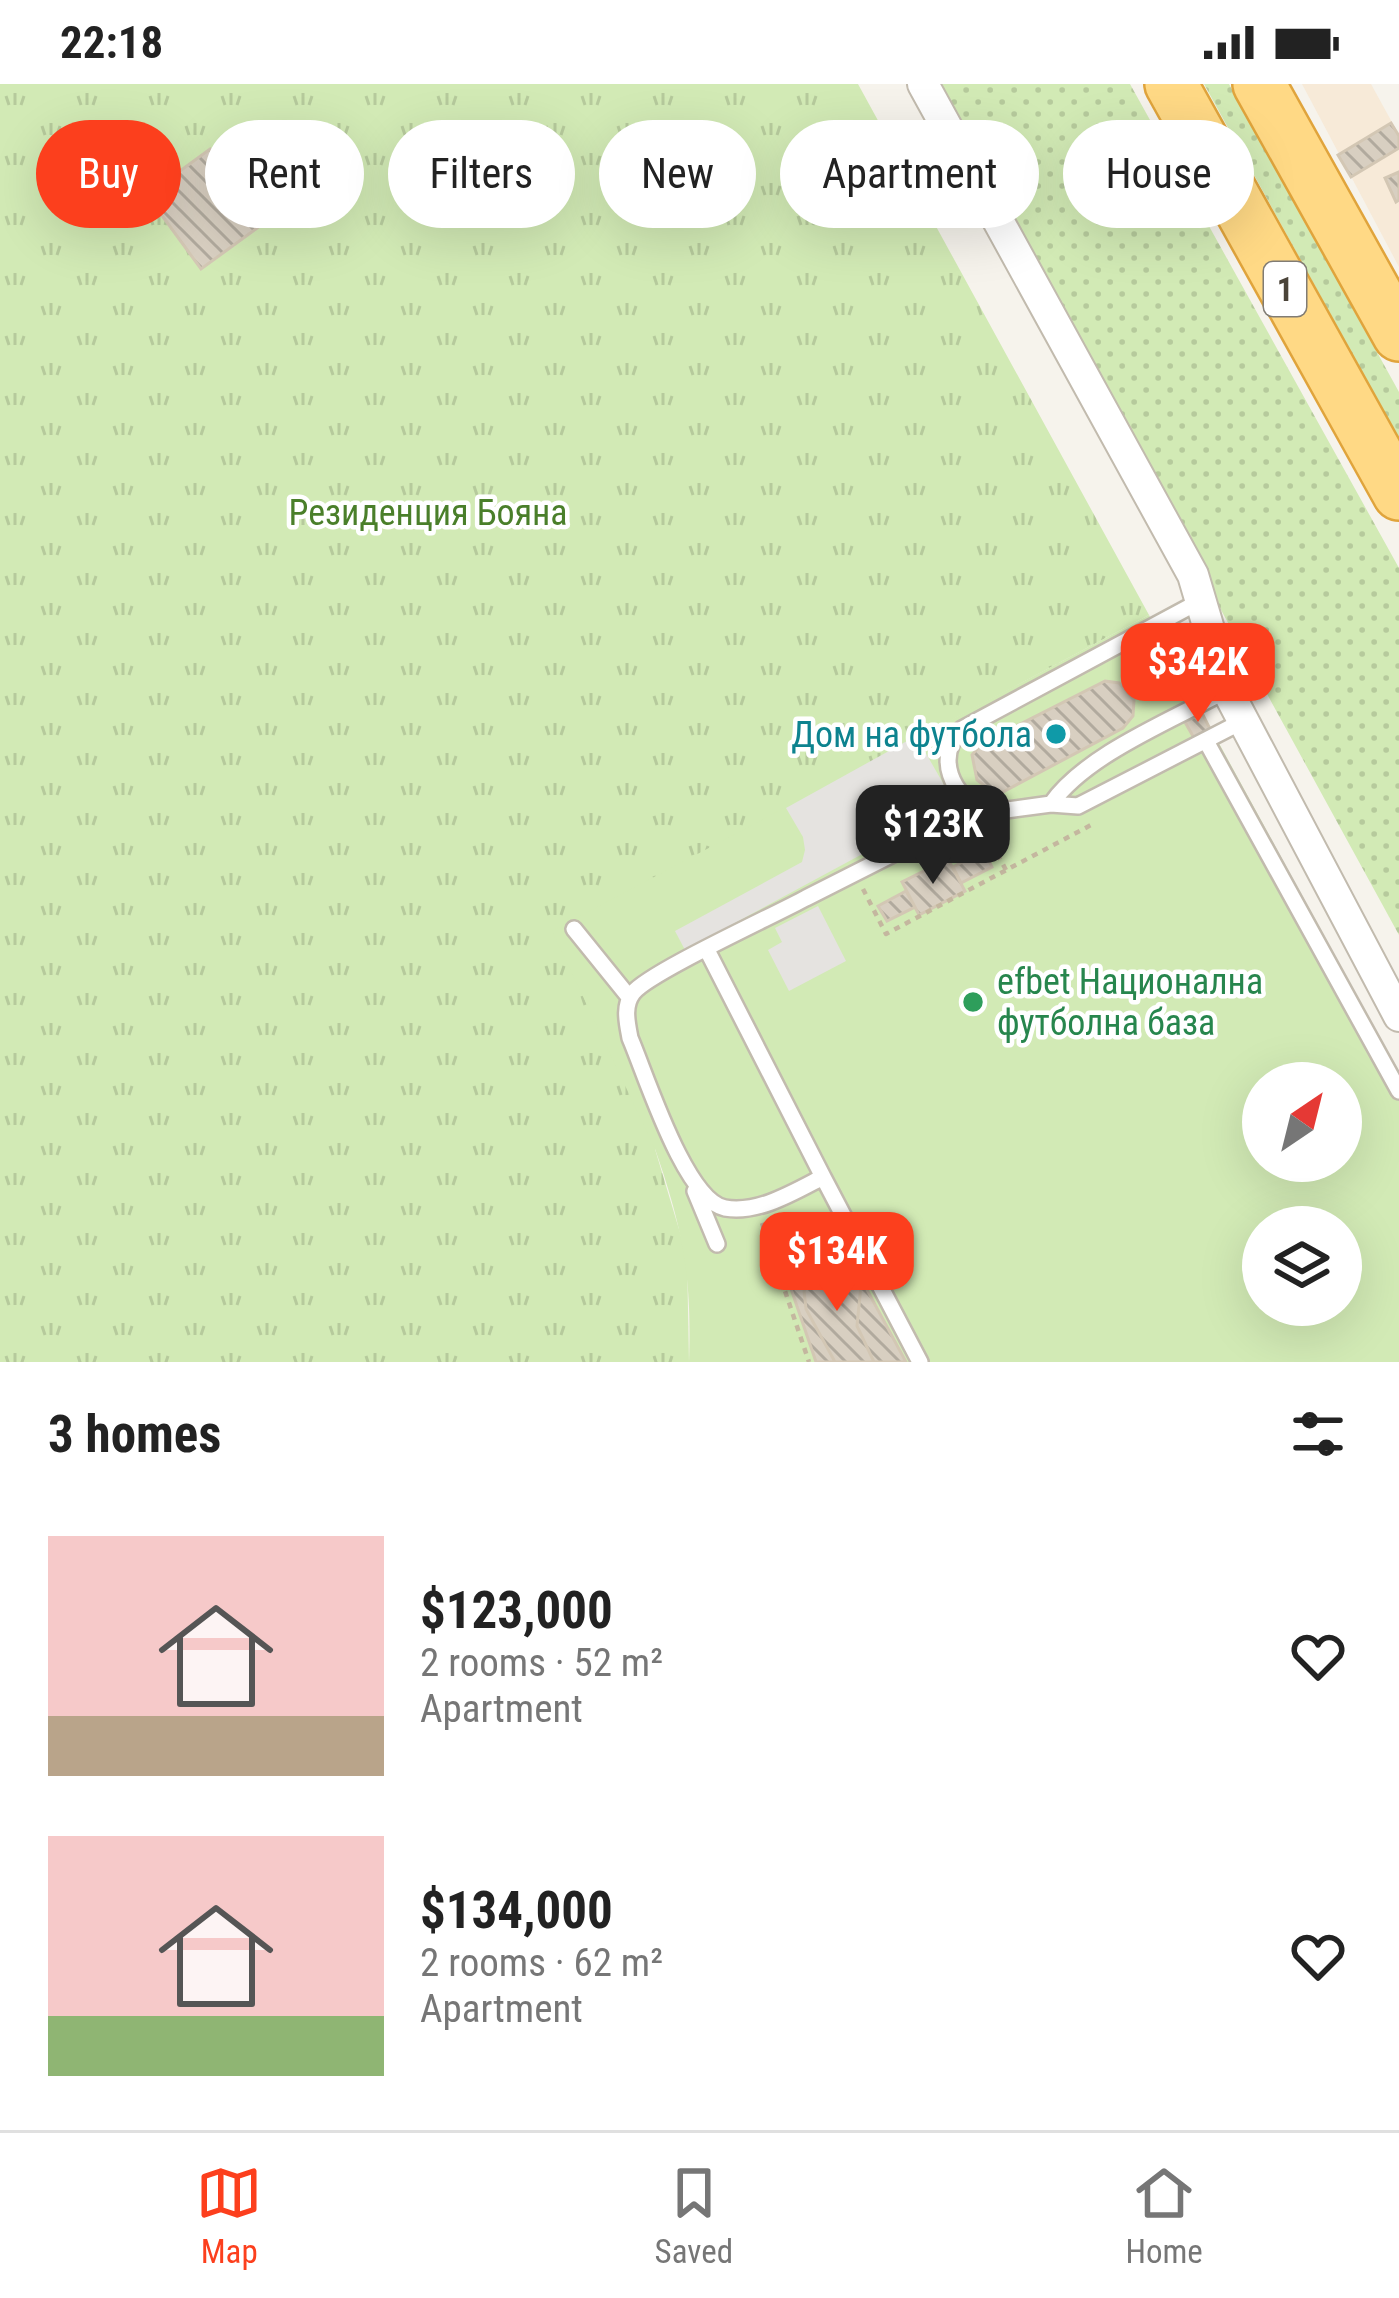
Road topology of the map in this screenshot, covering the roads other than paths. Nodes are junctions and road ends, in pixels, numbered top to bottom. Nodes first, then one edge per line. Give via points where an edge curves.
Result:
1 (923, 84) edge
2 (1171, 84) edge
3 (1259, 84) edge
4 (1399, 335) edge
5 (1399, 494) edge
6 (1202, 600) junction
7 (1227, 690) junction
8 (1243, 721) junction
9 (1206, 741) junction
10 (1100, 761) junction
11 (1116, 790) junction
12 (1052, 804) junction
13 (981, 813) junction
14 (574, 929) dead end
15 (707, 950) junction
16 (629, 998) junction
17 (1399, 1016) edge
18 (1399, 1091) edge
19 (823, 1178) junction
20 (692, 1183) junction
21 (717, 1244) dead end
22 (920, 1362) edge

1 - 6 street
2 - 5 highway, 1
3 - 4 highway, 1
6 - 7 street
6 - 13 lane via 962,729 946,759 966,802
7 - 8 street
7 - 10 lane
8 - 9 lane
8 - 17 street
9 - 11 lane
9 - 18 lane
10 - 11 lane
10 - 12 lane via 1066,783
11 - 12 lane via 1078,806
12 - 13 lane
13 - 15 lane
14 - 16 lane
15 - 16 lane
15 - 19 lane
16 - 20 lane via 630,1038
19 - 20 lane via 728,1209
19 - 22 lane
20 - 21 lane

